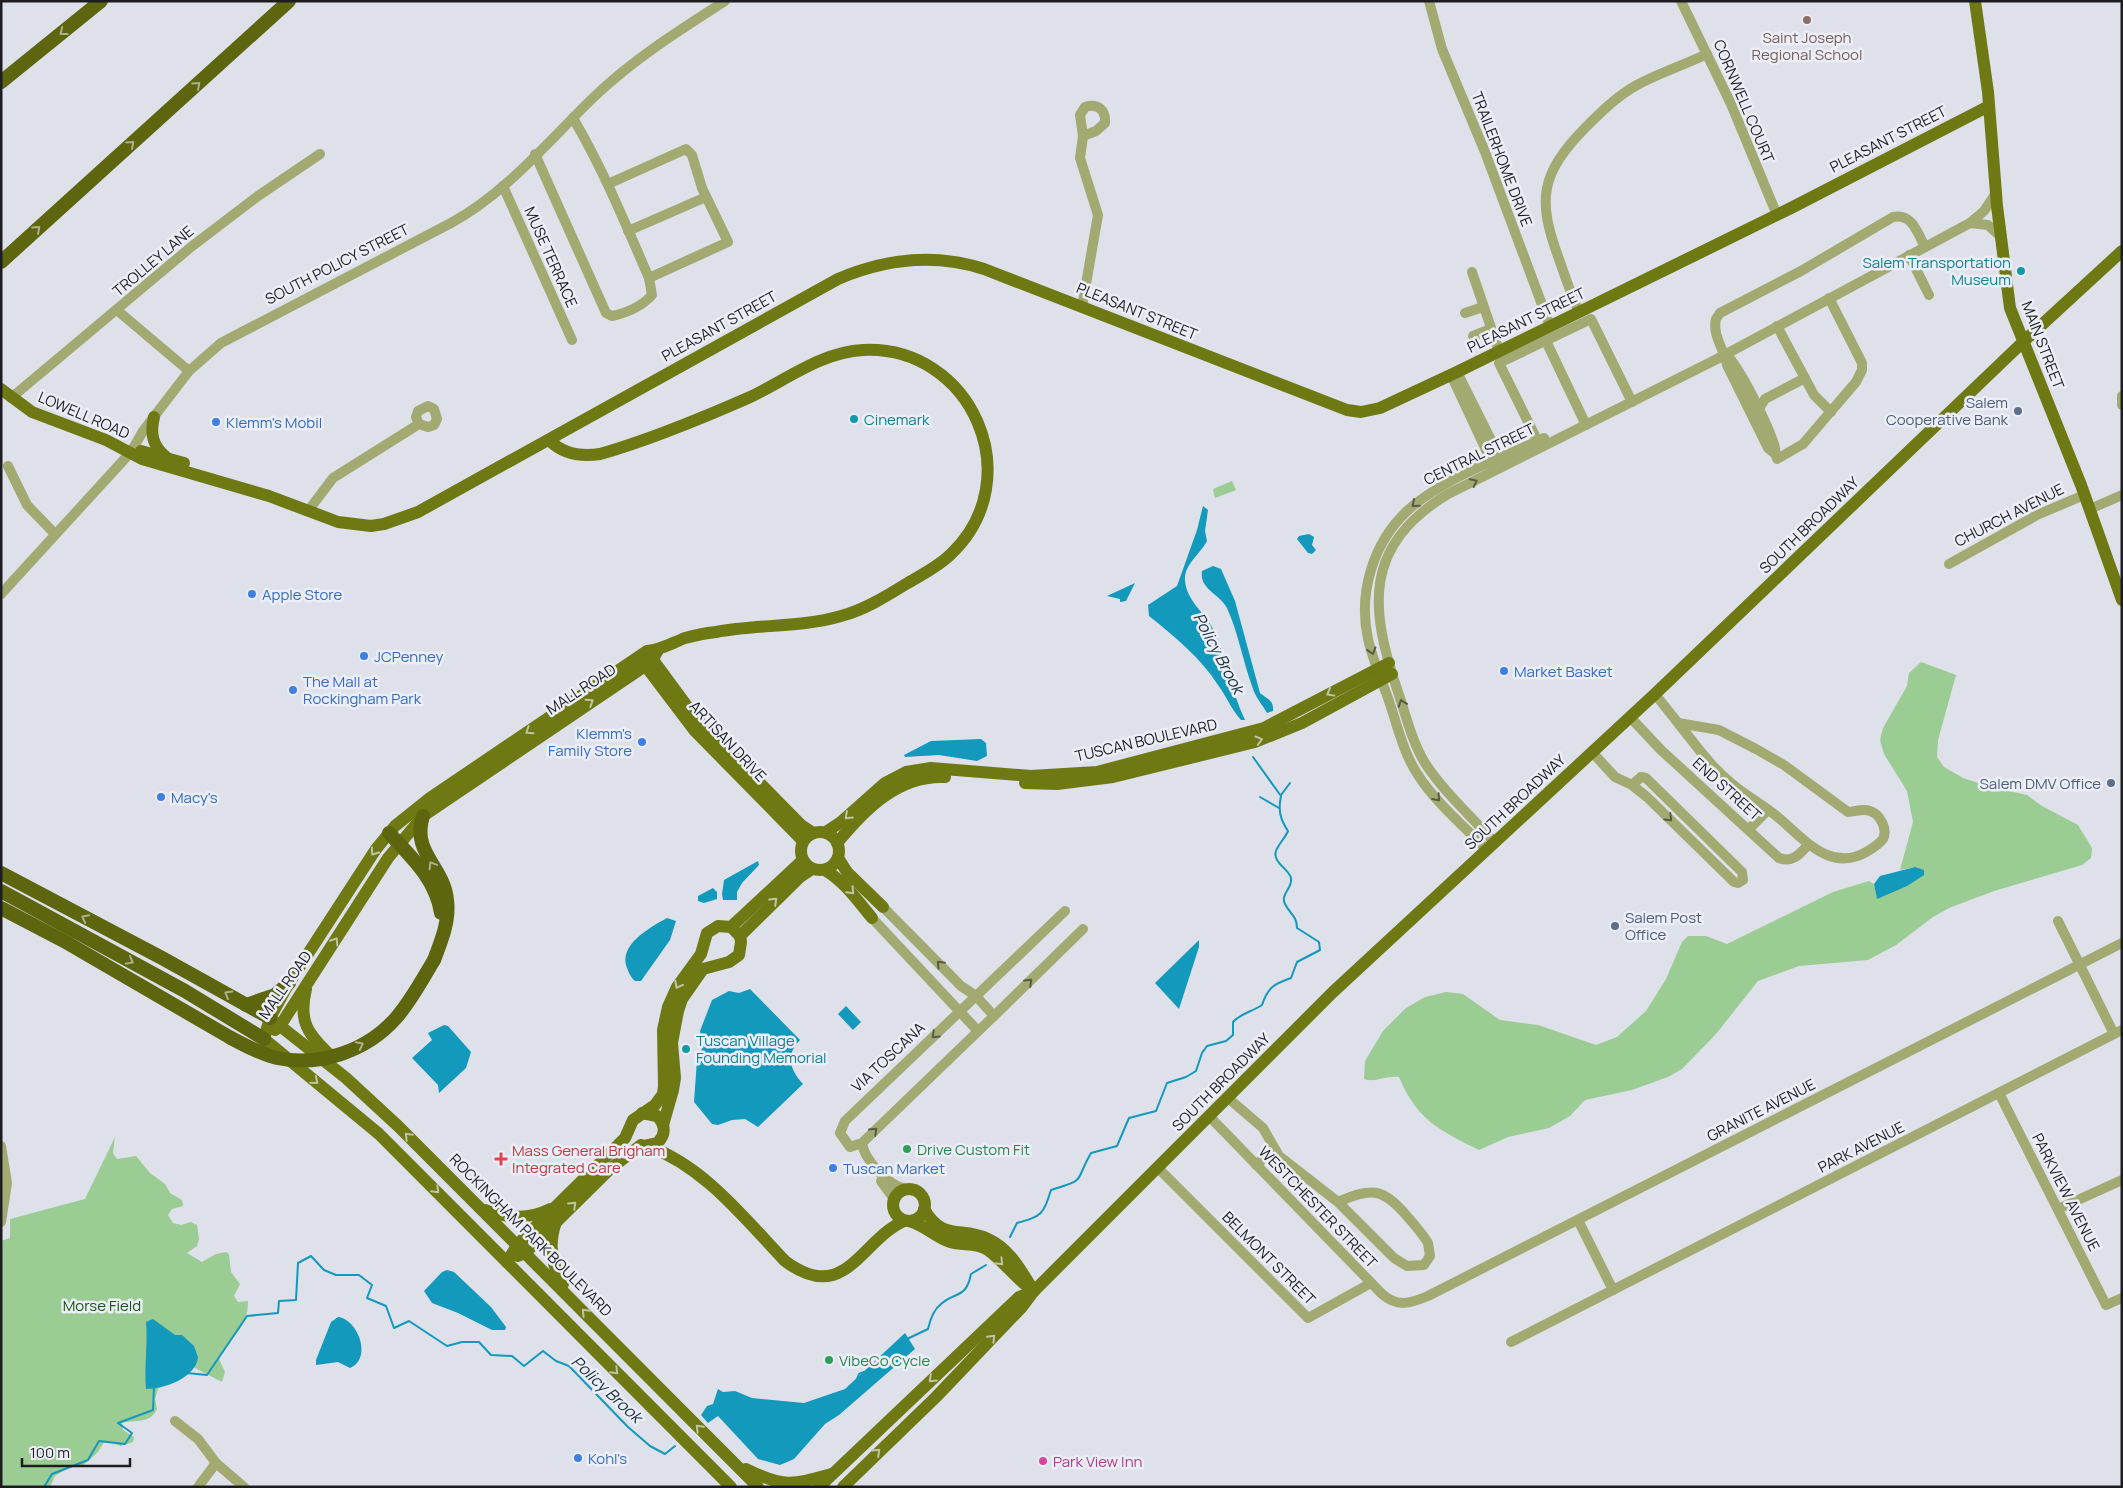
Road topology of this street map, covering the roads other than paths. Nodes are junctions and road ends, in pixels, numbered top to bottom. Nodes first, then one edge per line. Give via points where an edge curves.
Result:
1 (101, 1) edge
2 (290, 1) edge
3 (725, 1) edge
4 (1429, 1) edge
5 (1681, 1) edge
6 (1975, 1) edge
7 (1707, 54) junction
8 (1, 82) edge
9 (1989, 106) junction
10 (572, 118) junction
11 (1083, 136) dead end
12 (320, 154) dead end
13 (535, 154) junction
14 (608, 184) junction
15 (502, 186) junction
16 (1996, 193) junction
17 (706, 197) junction
18 (1776, 215) junction
19 (1970, 223) junction
20 (628, 231) junction
21 (2000, 236) junction
22 (1925, 247) junction
23 (2122, 251) edge
24 (1909, 255) junction
25 (1, 262) edge
26 (1472, 272) dead end
27 (648, 278) junction
28 (1929, 294) dead end
29 (1828, 298) junction
30 (1082, 307) junction
31 (1483, 307) junction
32 (118, 311) junction
33 (1579, 312) junction
34 (1465, 313) dead end
35 (1550, 326) junction
36 (1777, 326) junction
37 (1490, 329) junction
38 (1473, 336) dead end
39 (572, 340) dead end
40 (1546, 341) junction
41 (2023, 342) junction
42 (1725, 353) junction
43 (1499, 357) junction
44 (189, 371) junction
45 (1454, 374) junction
46 (1805, 378) junction
47 (1, 389) edge
48 (2122, 396) edge
49 (12, 398) junction
50 (1752, 398) junction
51 (1630, 399) junction
52 (1765, 399) junction
53 (2122, 405) edge
54 (1758, 410) junction
55 (1831, 412) junction
56 (154, 416) junction
57 (1585, 422) junction
58 (419, 424) dead end
59 (549, 440) junction
60 (1539, 444) junction
61 (131, 452) junction
62 (1776, 456) junction
63 (166, 457) junction
64 (1498, 465) junction
65 (8, 466) dead end
66 (2084, 495) junction
67 (2122, 495) edge
68 (269, 496) junction
69 (2090, 509) junction
70 (308, 511) junction
71 (54, 534) junction
72 (1949, 564) dead end
73 (1, 594) edge
74 (2122, 600) edge
75 (648, 656) junction
76 (1385, 671) junction
77 (1655, 694) junction
78 (1630, 717) junction
79 (1678, 723) junction
80 (1592, 752) junction
81 (1632, 786) junction
82 (1768, 810) junction
83 (423, 816) junction
84 (1749, 829) junction
85 (819, 833) junction
86 (394, 838) junction
87 (803, 841) junction
88 (837, 843) junction
89 (1808, 845) junction
90 (1491, 847) junction
91 (838, 858) junction
92 (813, 866) junction
93 (1, 873) edge
94 (4, 893) edge
95 (883, 907) joint
96 (1, 908) edge
97 (1066, 911) dead end
98 (872, 918) joint
99 (2058, 921) dead end
100 (1083, 930) dead end
101 (444, 931) junction
102 (735, 932) junction
103 (2122, 943) edge
104 (703, 944) junction
105 (723, 964) junction
106 (2080, 964) junction
107 (308, 982) junction
108 (289, 983) junction
109 (976, 996) junction
110 (246, 1005) junction
111 (960, 1012) junction
112 (994, 1016) junction
113 (275, 1022) junction
114 (978, 1031) junction
115 (2118, 1032) edge
116 (264, 1039) junction
117 (346, 1078) junction
118 (1999, 1093) junction
119 (1228, 1098) junction
120 (642, 1113) junction
121 (1210, 1116) junction
122 (664, 1127) junction
123 (630, 1130) junction
124 (862, 1143) junction
125 (1, 1146) edge
126 (644, 1146) junction
127 (850, 1147) junction
128 (1274, 1149) junction
129 (1256, 1165) junction
130 (1158, 1168) junction
131 (706, 1179) junction
132 (2122, 1180) edge
133 (906, 1190) junction
134 (1338, 1202) junction
135 (559, 1204) junction
136 (894, 1204) junction
137 (482, 1209) junction
138 (924, 1209) junction
139 (2058, 1209) junction
140 (1578, 1220) junction
141 (557, 1221) junction
142 (906, 1221) junction
143 (1, 1222) edge
144 (522, 1248) junction
145 (507, 1262) junction
146 (824, 1275) junction
147 (1371, 1283) junction
148 (1613, 1290) junction
149 (1034, 1291) junction
150 (569, 1295) junction
151 (2122, 1298) edge
152 (1413, 1302) joint
153 (1511, 1342) dead end
154 (175, 1421) dead end
155 (734, 1462) junction
156 (216, 1463) junction
157 (715, 1471) junction
158 (832, 1474) junction
159 (198, 1487) edge
160 (244, 1487) edge
161 (725, 1487) edge
162 (731, 1487) edge
163 (758, 1487) edge
164 (820, 1487) edge
165 (843, 1487) edge

1 -> 8 highway
25 -> 2 highway
3 - 10 street, SOUTH POLICY STREET via 642,56
4 - 35 street, TRAILERHOME DRIVE via 1442,49 1485,152
5 - 7 street, CORNWELL COURT
6 - 9 main road, MAIN STREET
7 - 18 street, CORNWELL COURT
7 - 33 street via 1621,94 1578,135 1551,175 1545,195 1547,221
9 - 16 main road, MAIN STREET
9 - 18 main road, PLEASANT STREET
10 - 13 street, SOUTH POLICY STREET
10 - 14 street via 593,151
11 - 30 street via 1080,158 1098,216
12 - 32 street, TROLLEY LANE via 258,196 191,248
13 - 15 street, SOUTH POLICY STREET
13 - 27 street via 606,313 612,316 622,314 647,301 652,295
14 - 17 street via 686,149 692,154
14 - 20 street
15 - 39 street, MUSE TERRACE
15 - 44 street, SOUTH POLICY STREET via 466,215 228,338
16 - 19 street, CENTRAL STREET via 1984,211
16 - 21 main road, MAIN STREET
17 - 20 street
17 - 27 street via 728,242
18 - 33 main road, PLEASANT STREET
19 - 21 street via 1988,225
19 - 22 street, CENTRAL STREET
20 - 27 street
21 - 41 main road, MAIN STREET via 2008,296
22 - 24 street, CENTRAL STREET
22 - 42 street via 1907,218 1893,217 1801,271 1720,313 1714,326
23 - 41 main road, SOUTH BROADWAY
24 - 28 street
24 - 29 street, CENTRAL STREET
26 - 31 street
29 - 36 street, CENTRAL STREET
29 - 55 street via 1862,364 1856,382
30 - 45 main road, PLEASANT STREET via 1351,411 1380,408
30 - 59 main road, PLEASANT STREET via 952,260 902,260 869,267 823,286
31 - 34 street
31 - 37 street
32 - 44 street
32 - 49 street, TROLLEY LANE
33 - 35 main road, PLEASANT STREET
35 - 43 main road, PLEASANT STREET
36 - 42 street, CENTRAL STREET
36 - 46 street
37 - 38 street
37 - 43 street
40 - 43 street
40 - 51 street via 1591,319
40 - 57 street
41 - 66 main road, MAIN STREET
41 - 77 main road, SOUTH BROADWAY
42 - 50 street via 1733,361
42 - 51 street, CENTRAL STREET via 1716,353
42 - 62 street via 1727,365 1768,448
43 - 45 main road, PLEASANT STREET
43 - 60 street
44 - 56 street, SOUTH POLICY STREET
45 - 64 street
46 - 52 street
46 - 55 street via 1814,395
47 - 49 main road, LOWELL ROAD
48 - 53 street
49 - 61 main road, LOWELL ROAD via 32,412
50 - 52 street
50 - 54 street
51 - 57 street, CENTRAL STREET
52 - 54 street
54 - 62 street via 1775,446
55 - 62 street via 1802,444
56 - 61 street, SOUTH POLICY STREET
56 - 63 main road via 152,440
57 - 60 street, CENTRAL STREET
58 - 70 street via 334,478
59 - 70 main road, PLEASANT STREET via 396,522 354,525
59 - 75 main road, MALL ROAD via 568,452 600,454 748,398 833,356 864,350 894,352 924,364 951,382 976,416 987,455 984,497 967,534 942,562 881,599 842,616 704,634 684,639
60 - 64 street, CENTRAL STREET
61 - 63 main road, PLEASANT STREET via 144,451
61 - 68 main road, PLEASANT STREET via 142,460
61 - 71 street, SOUTH POLICY STREET
63 - 68 main road, PLEASANT STREET via 258,486
64 - 76 street, CENTRAL STREET via 1435,502 1410,524 1396,542 1384,568 1377,603
65 - 71 street via 27,505
66 - 69 main road, MAIN STREET
66 - 72 street, CHURCH AVENUE via 2036,515
67 - 69 street
68 - 70 main road, PLEASANT STREET
69 - 74 main road, MAIN STREET
71 - 73 street, SOUTH POLICY STREET
83 -> 75 main road, MALL ROAD
75 - 85 main road, ARTISAN DRIVE via 708,732 801,825
75 -> 86 main road, MALL ROAD via 410,812
75 - 87 main road, ARTISAN DRIVE via 694,730
76 -> 85 main road, TUSCAN BOULEVARD via 1264,728 1097,772 1031,776 930,768 906,772 885,783 841,822
88 -> 76 main road, TUSCAN BOULEVARD via 884,796 912,780 947,777 1045,785 1113,777 1270,737 1302,723
76 - 90 street, CENTRAL STREET via 1424,761
77 - 78 main road, SOUTH BROADWAY
77 - 79 street
78 - 80 main road, SOUTH BROADWAY
78 - 84 street, END STREET via 1661,750
79 - 82 street via 1721,775
79 - 89 street via 1719,730 1756,749 1784,765 1848,812 1875,812 1884,830 1879,843 1850,859 1832,856
80 - 81 street via 1615,778
80 - 90 main road, SOUTH BROADWAY
81 -> 81 street via 1734,882 1743,880 1742,872 1646,778 1641,777
82 - 84 street
82 - 89 street
83 - 86 main road, MALL ROAD
101 -> 83 highway via 447,899 440,878 420,842
84 - 89 street, END STREET via 1784,860 1792,859
85 - 87 main road
85 - 88 main road
86 - 101 highway via 428,879 438,900
107 -> 86 main road, MALL ROAD
86 -> 108 main road, MALL ROAD via 376,849
87 - 92 main road via 800,854
88 - 91 main road
90 - 119 main road, SOUTH BROADWAY via 1334,992
91 - 92 main road via 831,867
91 - 95 main road
92 -> 98 main road via 838,877
92 - 102 main road
110 -> 93 highway
94 -> 116 highway via 185,991
109 -> 95 street via 960,986
96 -> 101 highway, bridge via 254,1050 278,1058 305,1061 361,1046 394,1020 434,960
97 - 109 street, VIA TOSCANA
98 - 111 street
99 - 106 street
112 -> 100 street
102 - 104 main road via 724,925 712,928
102 - 105 main road via 742,942 739,955
103 - 106 street, GRANITE AVENUE
104 - 105 main road via 707,956
104 -> 120 main road via 701,954 683,976 668,1008 662,1045 662,1094 655,1105
105 - 122 main road via 703,969 682,999 674,1023 675,1078
106 - 115 street
106 - 140 street, GRANITE AVENUE
107 - 113 main road, MALL ROAD
107 - 117 main road via 303,1013 307,1030 341,1066
108 - 110 highway via 275,995
108 - 113 main road, MALL ROAD
109 - 111 street, VIA TOSCANA
109 - 112 street
110 - 113 highway
111 - 114 street
111 -> 127 street, VIA TOSCANA via 845,1120 840,1133
112 - 114 street
113 - 116 main road, MALL ROAD
113 - 117 main road, ROCKINGHAM PARK BOULEVARD
124 -> 114 street
115 - 118 street, PARK AVENUE
116 -> 145 main road via 379,1134
137 -> 117 main road, ROCKINGHAM PARK BOULEVARD
118 - 139 street, PARKVIEW AVENUE
118 - 148 street, PARK AVENUE
119 - 121 main road, SOUTH BROADWAY
119 - 128 street via 1264,1128
120 - 122 main road via 657,1116
120 - 123 main road via 633,1120
121 - 129 street, WESTCHESTER STREET
121 - 130 main road, SOUTH BROADWAY
122 - 126 main road via 661,1140
122 - 131 main road via 672,1146 695,1164
123 - 126 main road via 633,1139
123 - 135 main road
124 - 127 street
124 - 133 street via 867,1156 895,1186
125 - 143 street via 7,1183
126 - 131 main road via 677,1159
141 -> 126 main road via 610,1169
127 - 136 street, VIA TOSCANA via 890,1190
128 - 129 street
128 - 134 street
129 - 147 street, WESTCHESTER STREET
130 - 147 street, BELMONT STREET via 1308,1318
130 - 149 main road, SOUTH BROADWAY
131 - 146 main road via 785,1261 808,1274
132 - 139 street
133 - 136 main road
133 - 138 main road via 920,1194
134 - 134 street via 1368,1193 1392,1198 1428,1243 1428,1261 1418,1267 1400,1263
135 - 137 main road via 540,1214 521,1218
135 - 144 main road
136 - 142 main road via 899,1218
136 - 146 main road via 890,1218 874,1236 841,1267
137 - 144 main road, ROCKINGHAM PARK BOULEVARD
138 - 142 main road via 919,1218
138 - 149 main road via 942,1229 978,1235 996,1243 1015,1262
139 - 151 street, PARKVIEW AVENUE via 2106,1305
140 - 148 street
140 - 152 street, GRANITE AVENUE
141 - 144 main road
141 - 150 main road via 551,1240 552,1253 559,1277
142 - 146 main road via 892,1228 852,1266 841,1273
142 -> 149 main road via 926,1227 950,1242 974,1244 987,1250
144 - 145 main road
144 - 150 main road, ROCKINGHAM PARK BOULEVARD
145 -> 157 main road
147 - 152 street, WESTCHESTER STREET via 1396,1304
148 - 153 street, PARK AVENUE
149 -> 158 main road, SOUTH BROADWAY via 1019,1297
165 -> 149 main road, SOUTH BROADWAY via 936,1397
155 -> 150 main road, ROCKINGHAM PARK BOULEVARD
154 - 156 street via 198,1439
155 - 158 main road via 761,1477 784,1484
155 - 163 main road, ROCKINGHAM PARK BOULEVARD
156 - 159 street
156 - 160 street
157 - 161 main road
157 - 162 main road
158 - 164 main road, SOUTH BROADWAY

